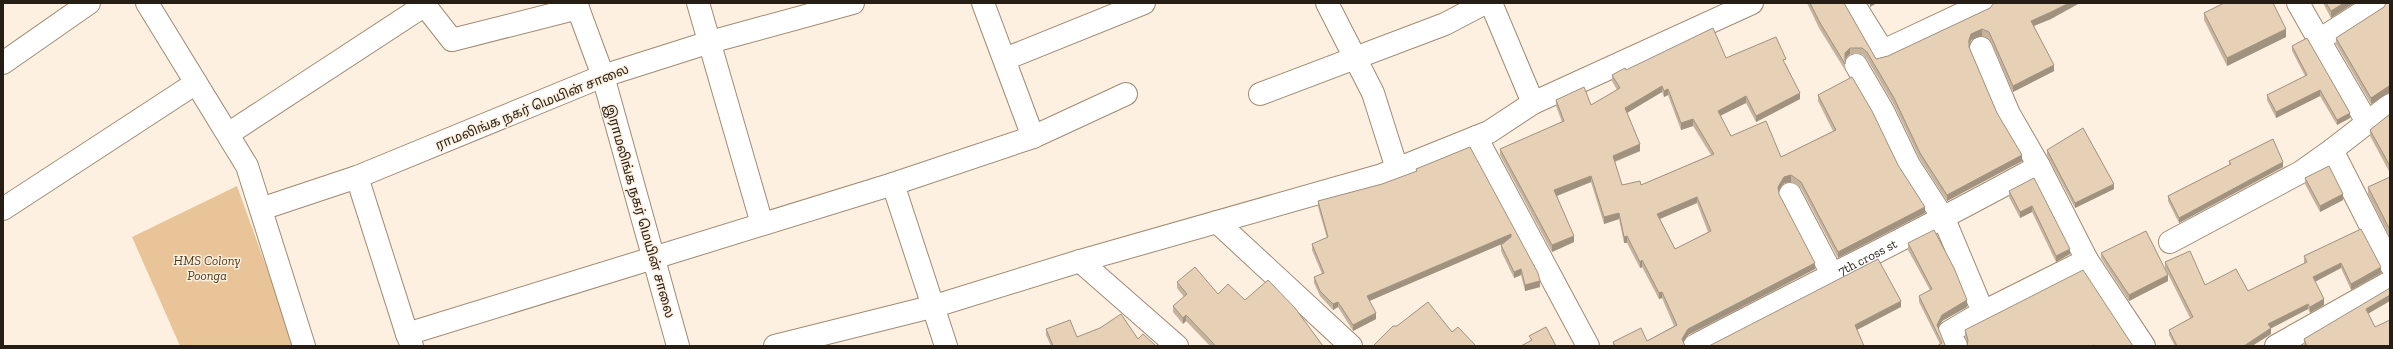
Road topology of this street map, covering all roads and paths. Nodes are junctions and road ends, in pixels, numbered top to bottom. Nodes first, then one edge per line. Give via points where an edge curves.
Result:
1 (88, 3) edge
2 (147, 3) edge
3 (698, 3) edge
4 (853, 3) edge
5 (983, 3) edge
6 (1144, 3) edge
7 (1327, 3) edge
8 (1485, 3) edge
9 (1491, 3) edge
10 (1752, 3) edge
11 (1853, 3) edge
12 (1985, 3) edge
13 (2298, 3) edge
14 (2377, 3) edge
15 (424, 4) edge
16 (577, 5) edge
17 (2319, 40) junction
18 (710, 42) junction
19 (1981, 48) dead end
20 (1355, 57) junction
21 (1005, 59) junction
22 (3, 63) edge
23 (1856, 65) dead end
24 (603, 76) junction
25 (196, 82) junction
26 (1126, 94) dead end
27 (1260, 94) dead end
28 (1533, 103) junction
29 (2390, 105) edge
30 (2367, 122) junction
31 (228, 134) junction
32 (1033, 137) junction
33 (1476, 137) junction
34 (2332, 150) junction
35 (2039, 166) junction
36 (1397, 169) junction
37 (357, 177) junction
38 (893, 184) junction
39 (1790, 194) dead end
40 (261, 208) junction
41 (3, 209) edge
42 (1944, 219) junction
43 (1217, 222) junction
44 (762, 224) junction
45 (2170, 242) dead end
46 (654, 258) junction
47 (2087, 260) junction
48 (1080, 261) junction
49 (2390, 264) edge
50 (1832, 274) junction
51 (2390, 282) edge
52 (935, 306) junction
53 (1983, 312) junction
54 (410, 340) edge
55 (304, 346) edge
56 (678, 346) edge
57 (775, 346) edge
58 (946, 346) edge
59 (1177, 346) edge
60 (1351, 346) edge
61 (1588, 346) edge
62 (1694, 346) edge
63 (1956, 346) edge
64 (2144, 346) edge
65 (2276, 346) edge

1 - 22 street
2 - 25 street
3 - 18 street
4 - 18 street, ராமலிங்க நகர் மெயின் சாலை
5 - 21 street
6 - 21 street
7 - 20 street
8 - 20 street via 1446,24
9 - 28 street
10 - 28 street
11 - 12 street via 1883,51
13 - 17 street
14 - 17 street
15 - 16 street via 452,40
15 - 31 street
16 - 24 street, இராமலிங்க நகர் மெயின் சாலை
17 - 30 street
18 - 24 street, ராமலிங்க நகர் மெயின் சாலை
18 - 44 street
19 - 35 street via 2009,114
20 - 27 street
20 - 36 street via 1373,93
21 - 32 street
23 - 42 street via 1910,165
24 - 37 street, ராமலிங்க நகர் மெயின் சாலை
24 - 46 street, இராமலிங்க நகர் மெயின் சாலை
25 - 31 street
25 - 41 street
26 - 32 street
28 - 33 street via 1489,132
29 - 30 street
30 - 34 street
31 - 40 street via 247,166
32 - 38 street
33 - 36 street
33 - 61 street
34 - 45 street via 2301,172
34 - 49 street
35 - 42 street, 7th cross st
35 - 47 street
36 - 43 street
37 - 40 street, ராமலிங்க நகர் மெயின் சாலை
37 - 54 street
38 - 44 street
38 - 52 street
39 - 50 street
40 - 55 street
42 - 50 street, 7th cross st
42 - 53 street
43 - 48 street
43 - 60 street
44 - 46 street
46 - 54 street
46 - 56 street, இராமலிங்க நகர் மெயின் சாலை
47 - 53 street
47 - 64 street
48 - 52 street
48 - 59 street
50 - 62 street, 7th cross st
51 - 65 street
52 - 57 street
52 - 58 street
53 - 63 street via 1949,332

